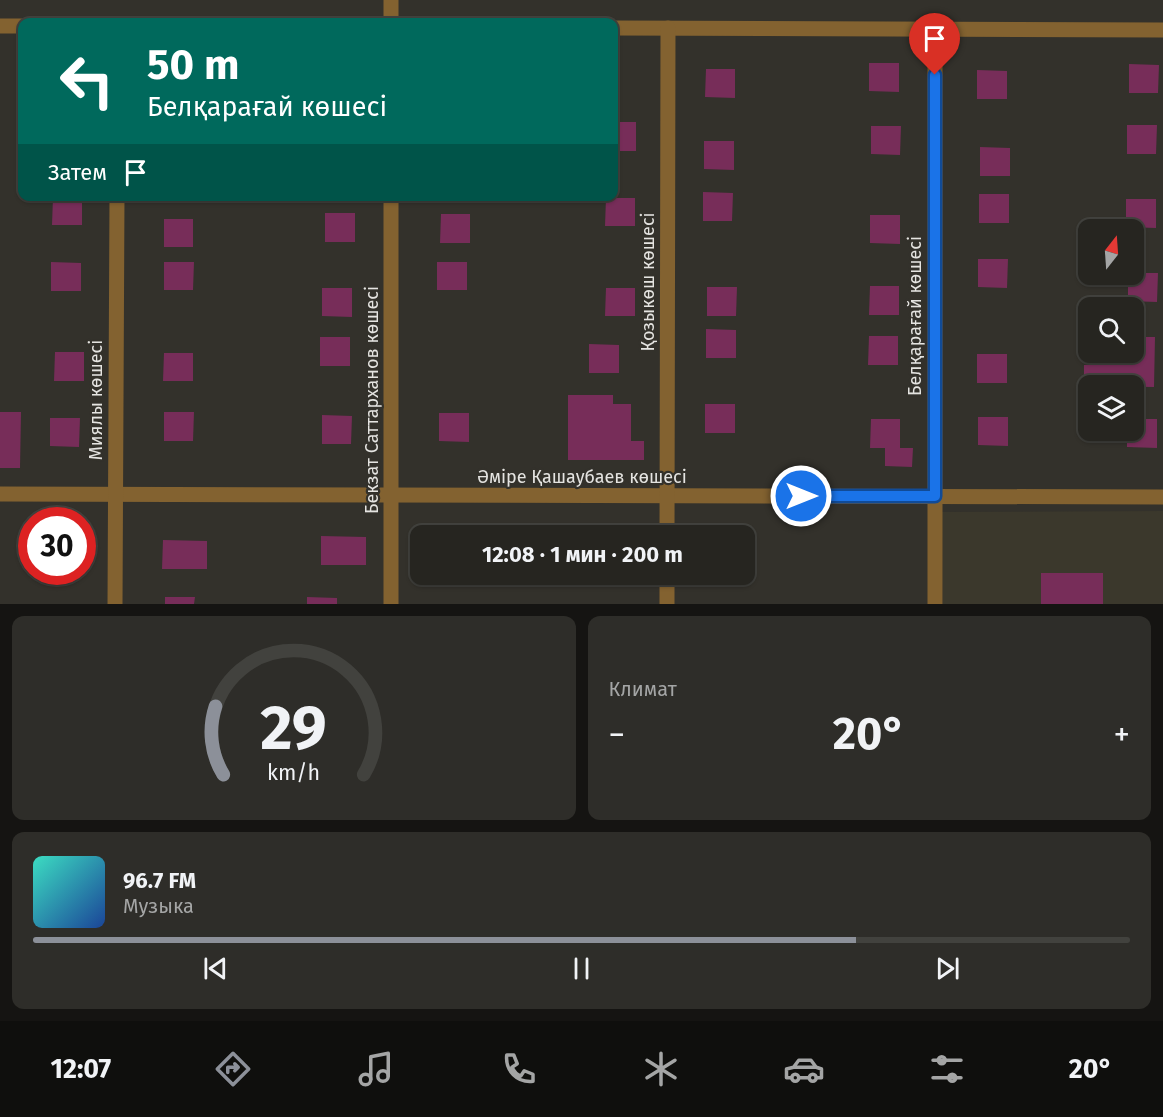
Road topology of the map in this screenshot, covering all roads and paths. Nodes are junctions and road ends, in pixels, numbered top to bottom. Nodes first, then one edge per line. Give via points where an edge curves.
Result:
1 (391, 0) edge
2 (391, 18) edge
3 (0, 26) edge
4 (18, 26) edge
5 (618, 28) edge
6 (668, 28) junction
7 (935, 29) junction
8 (1163, 30) edge
9 (117, 201) edge
10 (391, 201) edge
11 (0, 494) edge
12 (115, 495) junction
13 (391, 496) junction
14 (667, 496) junction
15 (935, 496) junction
16 (1163, 497) edge
17 (667, 525) edge
18 (667, 585) edge
19 (115, 604) edge
20 (391, 604) edge
21 (667, 604) edge
22 (935, 604) edge

1 - 2 street
3 - 4 street
5 - 6 street
6 - 7 street
6 - 14 street, Қозыкөш көшесі
7 - 8 street
7 - 15 street, Белқарағай көшесі
9 - 12 street, Миялы көшесі
10 - 13 street, Бекзат Саттарханов көшесі
11 - 12 street, Әміре Қашаубаев көшесі
12 - 13 street, Әміре Қашаубаев көшесі
12 - 19 street, Миялы көшесі
13 - 14 street, Әміре Қашаубаев көшесі
13 - 20 street, Бекзат Саттарханов көшесі
14 - 15 street, Әміре Қашаубаев көшесі
14 - 17 street, Қозыкөш көшесі
15 - 16 street, Әміре Қашаубаев көшесі
15 - 22 street, Белқарағай көшесі
18 - 21 street

